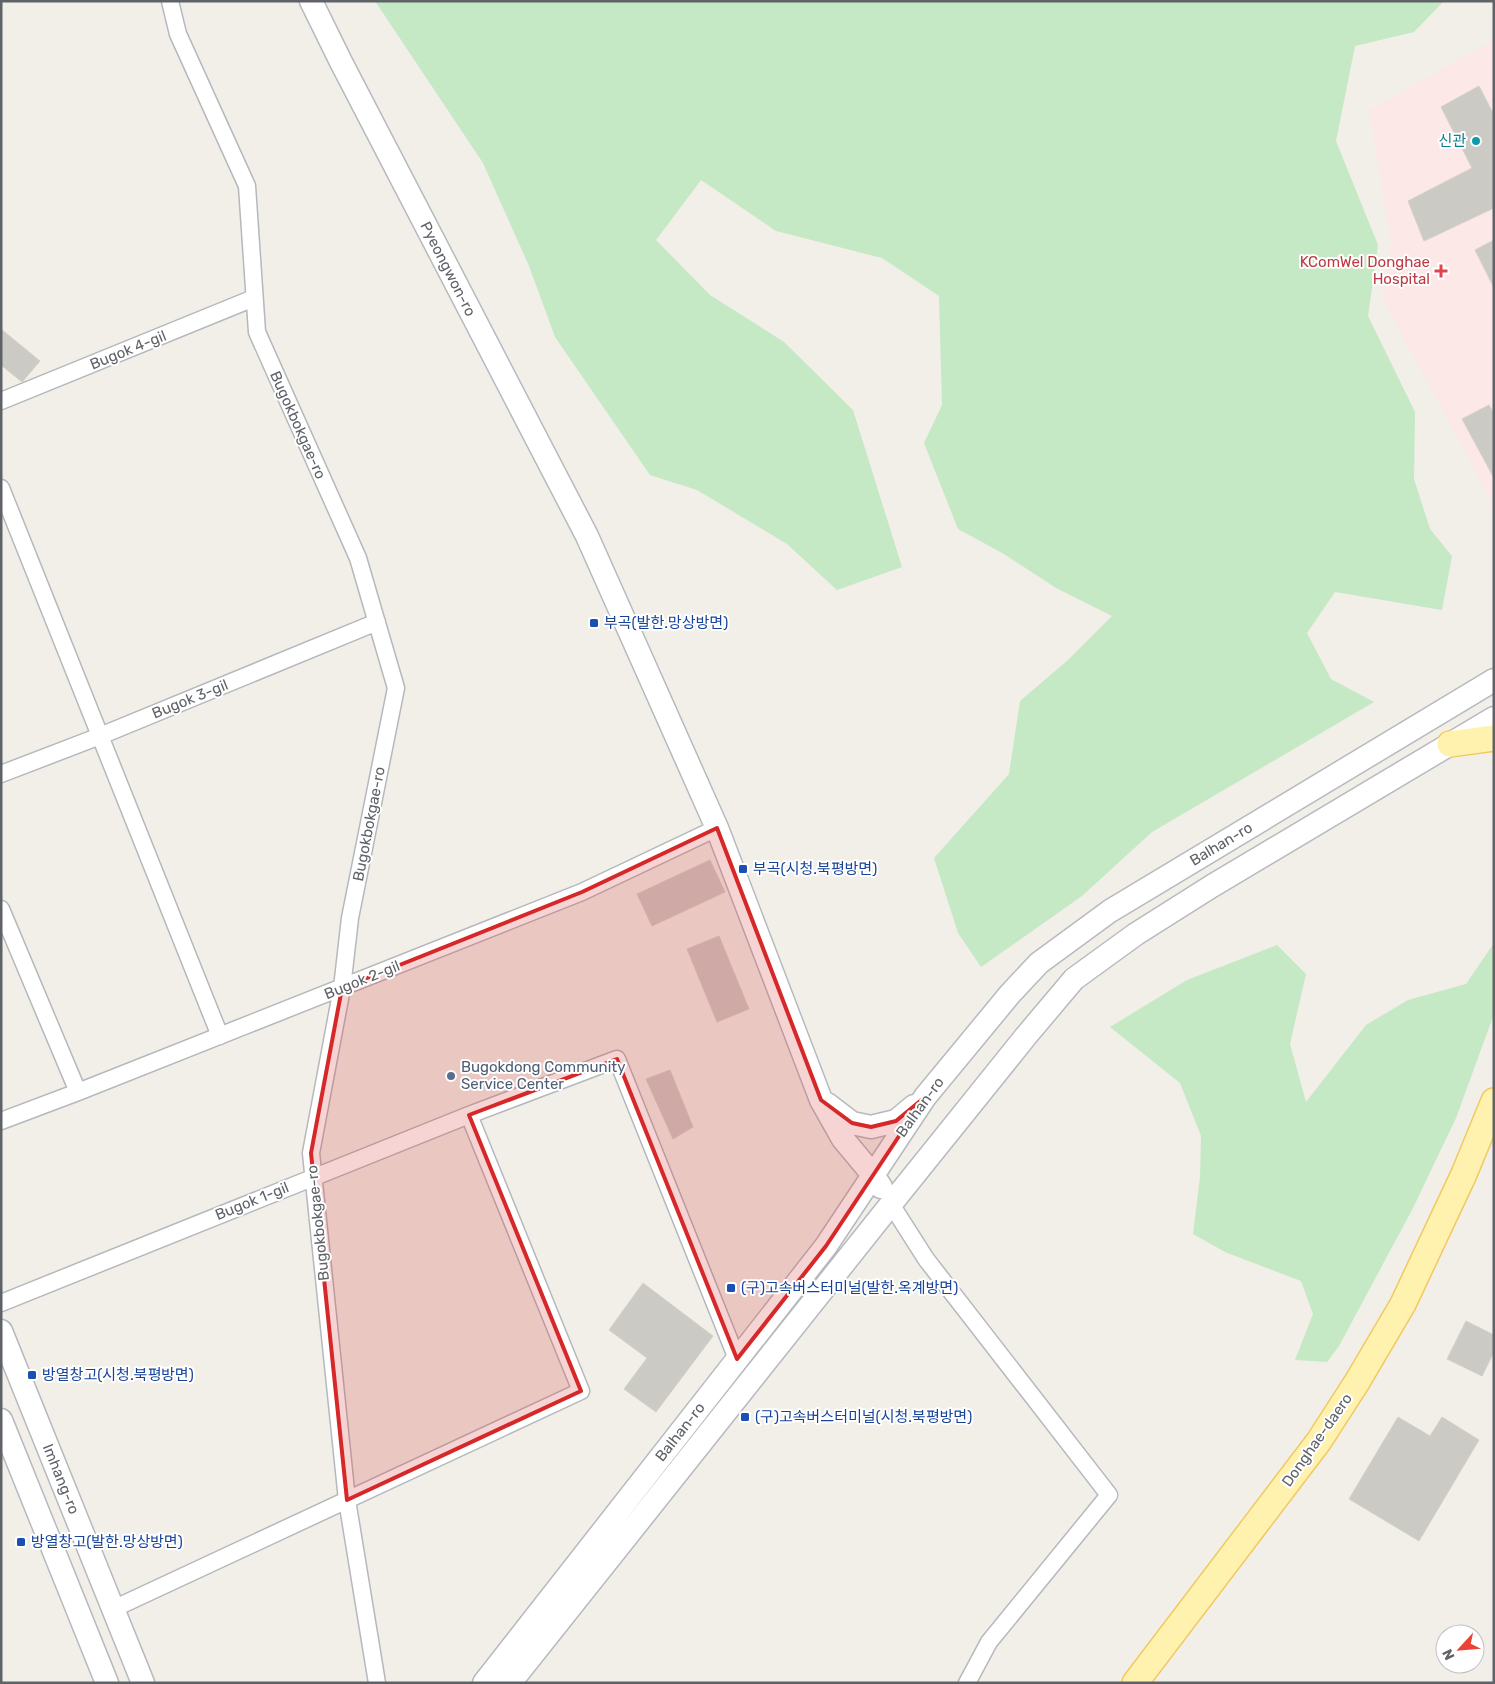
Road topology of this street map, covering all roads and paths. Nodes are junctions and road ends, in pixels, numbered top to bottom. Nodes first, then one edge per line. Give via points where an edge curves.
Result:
1 (170, 1) edge
2 (311, 1) edge
3 (254, 298) junction
4 (1, 401) edge
5 (1, 488) edge
6 (377, 622) junction
7 (1494, 680) edge
8 (1494, 718) edge
9 (100, 736) junction
10 (1494, 738) edge
11 (1450, 744) junction
12 (1, 774) edge
13 (718, 828) junction
14 (1, 908) edge
15 (342, 988) junction
16 (220, 1036) junction
17 (1494, 1085) edge
18 (78, 1092) junction
19 (925, 1097) junction
20 (821, 1100) junction
21 (1494, 1101) edge
22 (469, 1115) junction
23 (1, 1121) edge
24 (1464, 1174) junction
25 (873, 1175) junction
26 (313, 1177) junction
27 (891, 1204) junction
28 (1, 1303) edge
29 (1, 1331) edge
30 (737, 1358) junction
31 (1, 1420) edge
32 (347, 1500) junction
33 (113, 1609) junction
34 (107, 1683) edge
35 (143, 1683) edge
36 (377, 1683) edge
37 (484, 1683) edge
38 (510, 1683) edge
39 (967, 1683) edge
40 (1135, 1683) edge

1 - 3 street, Bugokbokgae-ro via 178,34 247,186
2 - 13 street, Pyeongwon-ro via 587,536
3 - 4 street, Bugok 4-gil
3 - 6 street, Bugokbokgae-ro via 257,332 358,558
5 - 9 street
6 - 9 street, Bugok 3-gil
6 - 15 street, Bugokbokgae-ro via 396,688 350,918
7 - 19 street, Balhan-ro via 1117,906 1074,936 1039,963 1010,994
8 - 11 street, Balhan-ro
9 - 12 street, Bugok 3-gil
9 - 16 street
10 - 11 main road
11 - 27 street, Balhan-ro via 1212,886 1136,934 1074,979
13 - 15 street, Bugok 2-gil via 582,892
13 - 20 street, Pyeongwon-ro
14 - 18 street
15 - 16 street, Bugok 2-gil
15 - 26 street, Bugokbokgae-ro via 311,1153
16 - 18 street, Bugok 2-gil
17 - 24 main road, Donghae-daero
18 - 23 street, Bugok 2-gil
19 - 20 street via 896,1121 871,1127 852,1122
19 - 25 street, Balhan-ro
20 - 25 street, Pyeongwon-ro via 843,1140
21 - 24 main road, Donghae-daero
22 - 26 street, Bugok 1-gil
22 - 30 street, Bugok 1-gil via 617,1059
22 - 32 street via 581,1391
24 - 40 main road, Donghae-daero via 1403,1304 1358,1382 1319,1441
25 - 27 street, Pyeongwon-ro
25 - 30 street, Balhan-ro via 826,1246
26 - 28 street, Bugok 1-gil
26 - 32 street, Bugokbokgae-ro
27 - 38 street, Balhan-ro
27 - 39 street via 926,1259 1109,1495 989,1642
29 - 33 street, Imhang-ro
30 - 37 street, Balhan-ro
31 - 34 street
32 - 33 street
32 - 36 street, Bugokbokgae-ro
33 - 35 street, Imhang-ro

